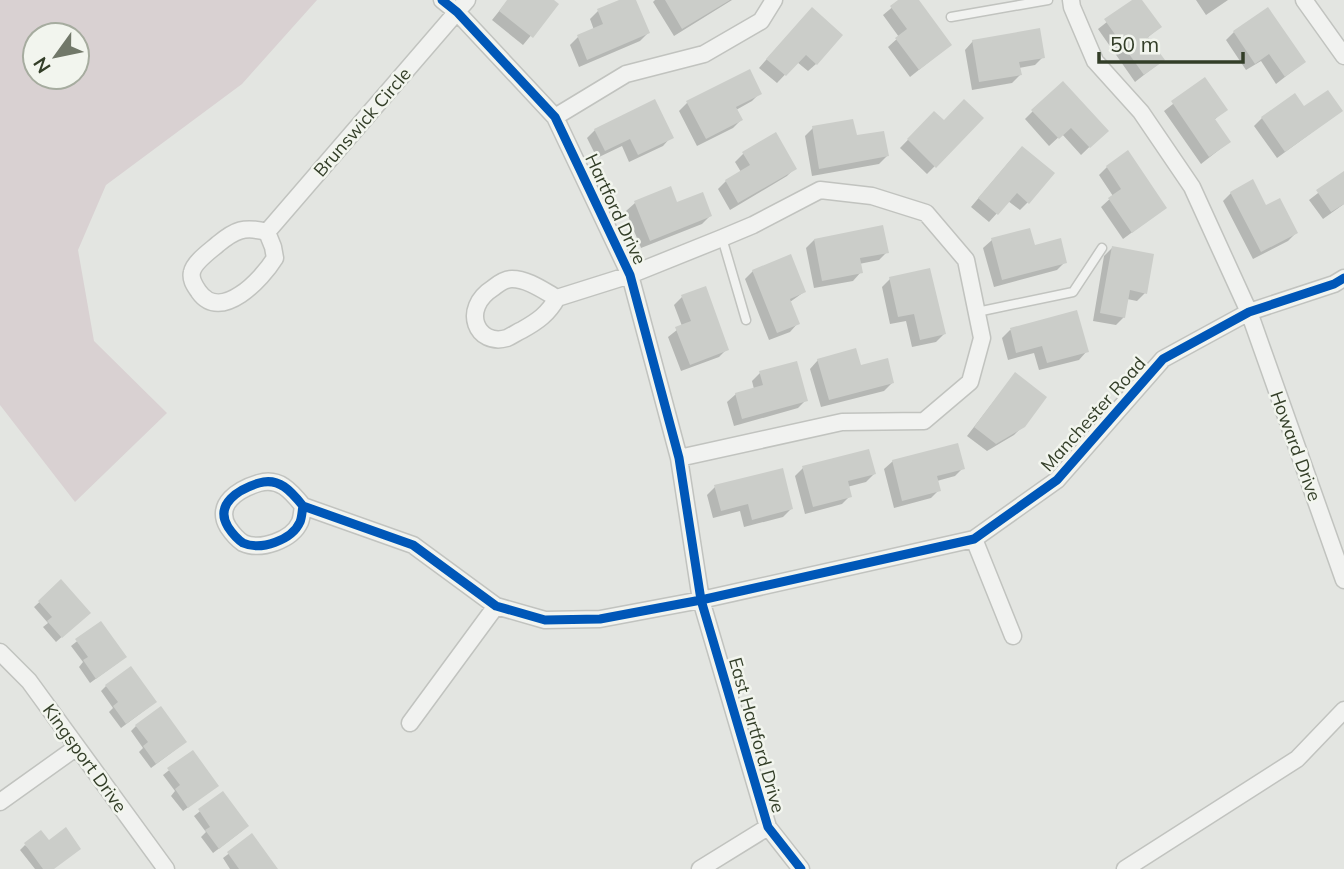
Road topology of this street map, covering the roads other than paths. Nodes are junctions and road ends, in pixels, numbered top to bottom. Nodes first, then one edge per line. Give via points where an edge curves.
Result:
1 (442, 0) edge
2 (774, 0) edge
3 (1048, 0) edge
4 (1071, 0) edge
5 (1304, 0) edge
6 (462, 6) edge
7 (951, 17) dead end
8 (1344, 56) edge
9 (555, 117) junction
10 (267, 232) junction
11 (722, 237) junction
12 (1102, 248) dead end
13 (631, 275) junction
14 (1344, 278) edge
15 (557, 298) junction
16 (977, 312) junction
17 (1249, 312) junction
18 (746, 320) dead end
19 (679, 458) junction
20 (303, 506) junction
21 (974, 539) junction
22 (1344, 580) edge
23 (701, 600) junction
24 (496, 606) junction
25 (1013, 636) dead end
26 (0, 652) edge
27 (1344, 710) edge
28 (410, 723) dead end
29 (77, 747) junction
30 (0, 802) edge
31 (768, 827) junction
32 (166, 869) edge
33 (700, 869) edge
34 (802, 869) edge
35 (1125, 869) edge

1 - 6 street, Hartford Drive
2 - 9 street via 761,21 704,54 626,74
3 - 7 lane
4 - 17 street, Howard Drive via 1095,61 1141,112 1192,187
5 - 8 street
6 - 9 street, Hartford Drive
6 - 10 street, Brunswick Circle
9 - 13 street, Hartford Drive
10 - 10 street via 242,228 232,232 196,265 191,273 193,283 204,298 212,303 235,299 268,269 275,258
11 - 13 street
11 - 16 street via 820,190 872,196 926,213 966,260
11 - 18 lane
12 - 16 lane via 1073,292
13 - 15 street
13 - 19 street, Hartford Drive
14 - 17 street, Manchester Road
15 - 15 street via 543,317 507,338 494,339 475,323 478,300 510,279 525,281
16 - 19 street via 982,338 970,382 924,421 842,422
17 - 21 street, Manchester Road via 1163,359 1057,480
17 - 22 street, Howard Drive
19 - 23 street, Hartford Drive
20 - 20 street via 279,482 265,481 232,497 224,508 225,522 244,543 261,545 291,534 300,522
20 - 24 street via 413,545
21 - 23 street, Manchester Road
21 - 25 street
23 - 24 street, Manchester Road via 600,619 545,620
23 - 31 street, East Hartford Drive
24 - 28 street
26 - 29 street, Kingsport Drive via 29,681
27 - 35 street via 1297,759
29 - 30 street
29 - 32 street, Kingsport Drive
31 - 33 street
31 - 34 street, East Hartford Drive

